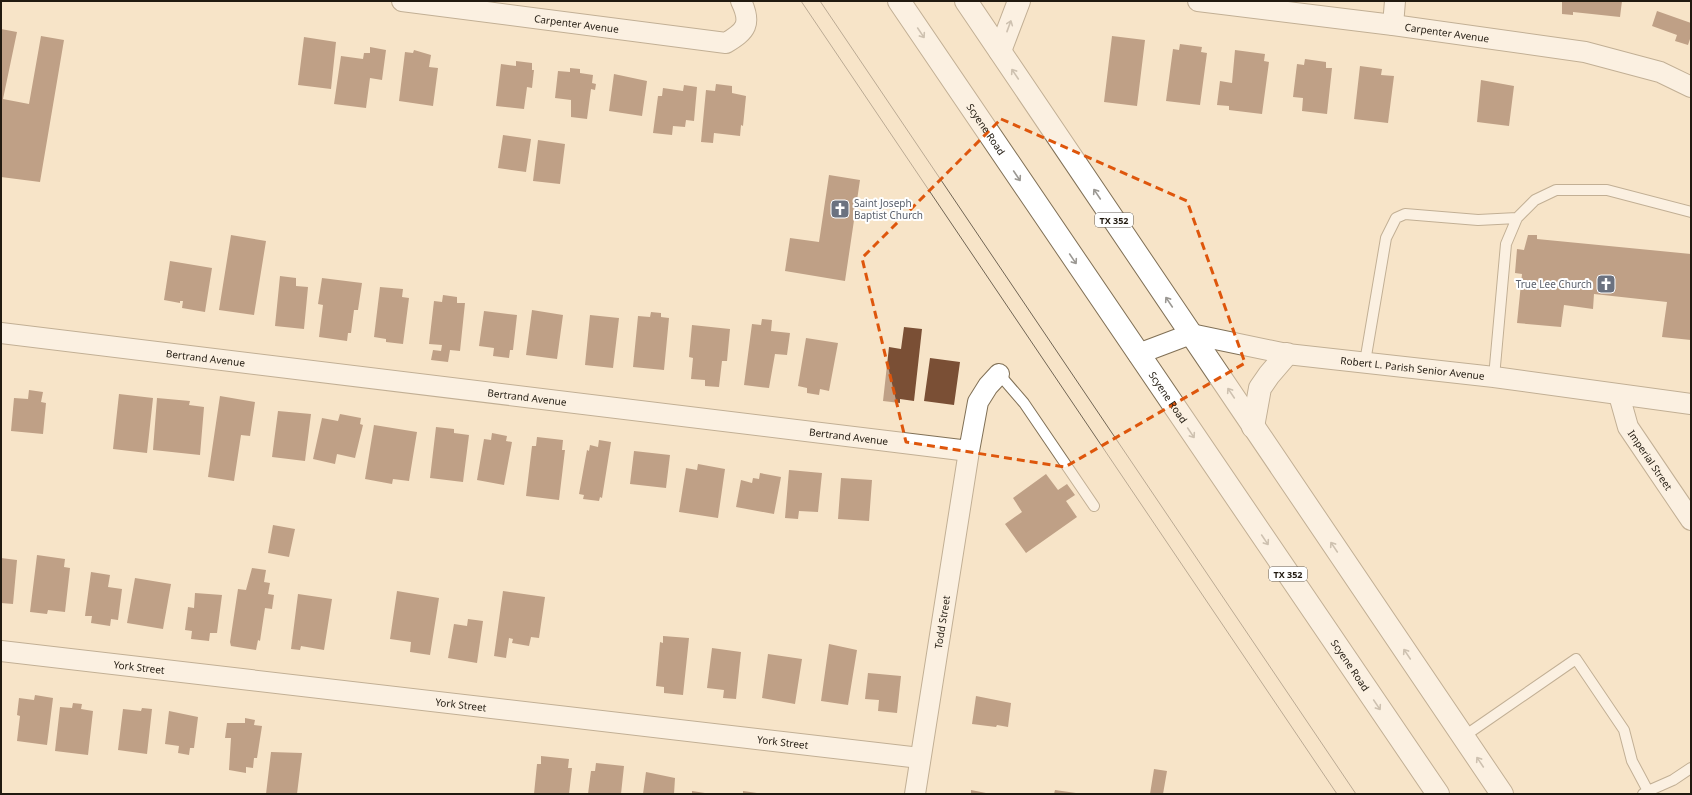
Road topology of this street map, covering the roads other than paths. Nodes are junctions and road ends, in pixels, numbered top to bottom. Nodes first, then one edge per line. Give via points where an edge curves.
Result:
1 (402, 1) edge
2 (741, 1) edge
3 (899, 1) edge
4 (966, 1) edge
5 (1019, 1) edge
6 (1198, 1) edge
7 (1395, 1) edge
8 (1393, 25) junction
9 (1000, 51) junction
10 (1691, 87) edge
11 (1691, 212) edge
12 (1517, 218) junction
13 (1, 333) edge
14 (1191, 334) junction
15 (1138, 354) junction
16 (1287, 354) junction
17 (1365, 362) junction
18 (1000, 374) joint
19 (1494, 377) junction
20 (1619, 395) junction
21 (1691, 404) edge
22 (1253, 427) junction
23 (969, 451) junction
24 (1094, 506) dead end
25 (1691, 520) edge
26 (1, 650) edge
27 (1463, 737) junction
28 (920, 758) junction
29 (1691, 768) edge
30 (1647, 793) edge
31 (914, 794) edge
32 (1438, 794) edge
33 (1502, 794) edge

1 - 2 street, Carpenter Avenue via 726,43 746,26 748,16
3 -> 15 main road, Scyene Road / TX 352
4 - 9 main road, TX 352
9 -> 5 main road
6 - 8 street, Carpenter Avenue
7 - 8 street
8 - 10 street, Carpenter Avenue via 1585,52 1660,72
14 -> 9 main road, TX 352
11 - 12 lane via 1607,190 1556,190 1534,200
12 - 17 lane via 1478,220 1404,214 1396,218 1386,238
12 - 19 lane via 1506,244
13 - 23 street, Bertrand Avenue
14 - 15 street
14 - 16 street, Robert L. Parish Senior Avenue
22 -> 14 main road, TX 352
15 -> 32 main road, Scyene Road / TX 352
16 - 17 street, Robert L. Parish Senior Avenue
16 - 22 main road via 1260,388
17 - 19 street, Robert L. Parish Senior Avenue
18 - 23 street via 988,386 978,402
18 - 24 lane via 1024,403
19 - 20 street, Robert L. Parish Senior Avenue
20 - 21 street, Robert L. Parish Senior Avenue
20 - 25 street, Imperial Street via 1628,427
27 -> 22 main road, TX 352
23 - 28 street, Todd Street
26 - 28 street, York Street
27 - 30 lane via 1576,660 1624,730 1632,761
33 -> 27 main road, TX 352
28 - 31 street, Todd Street
29 - 30 lane

